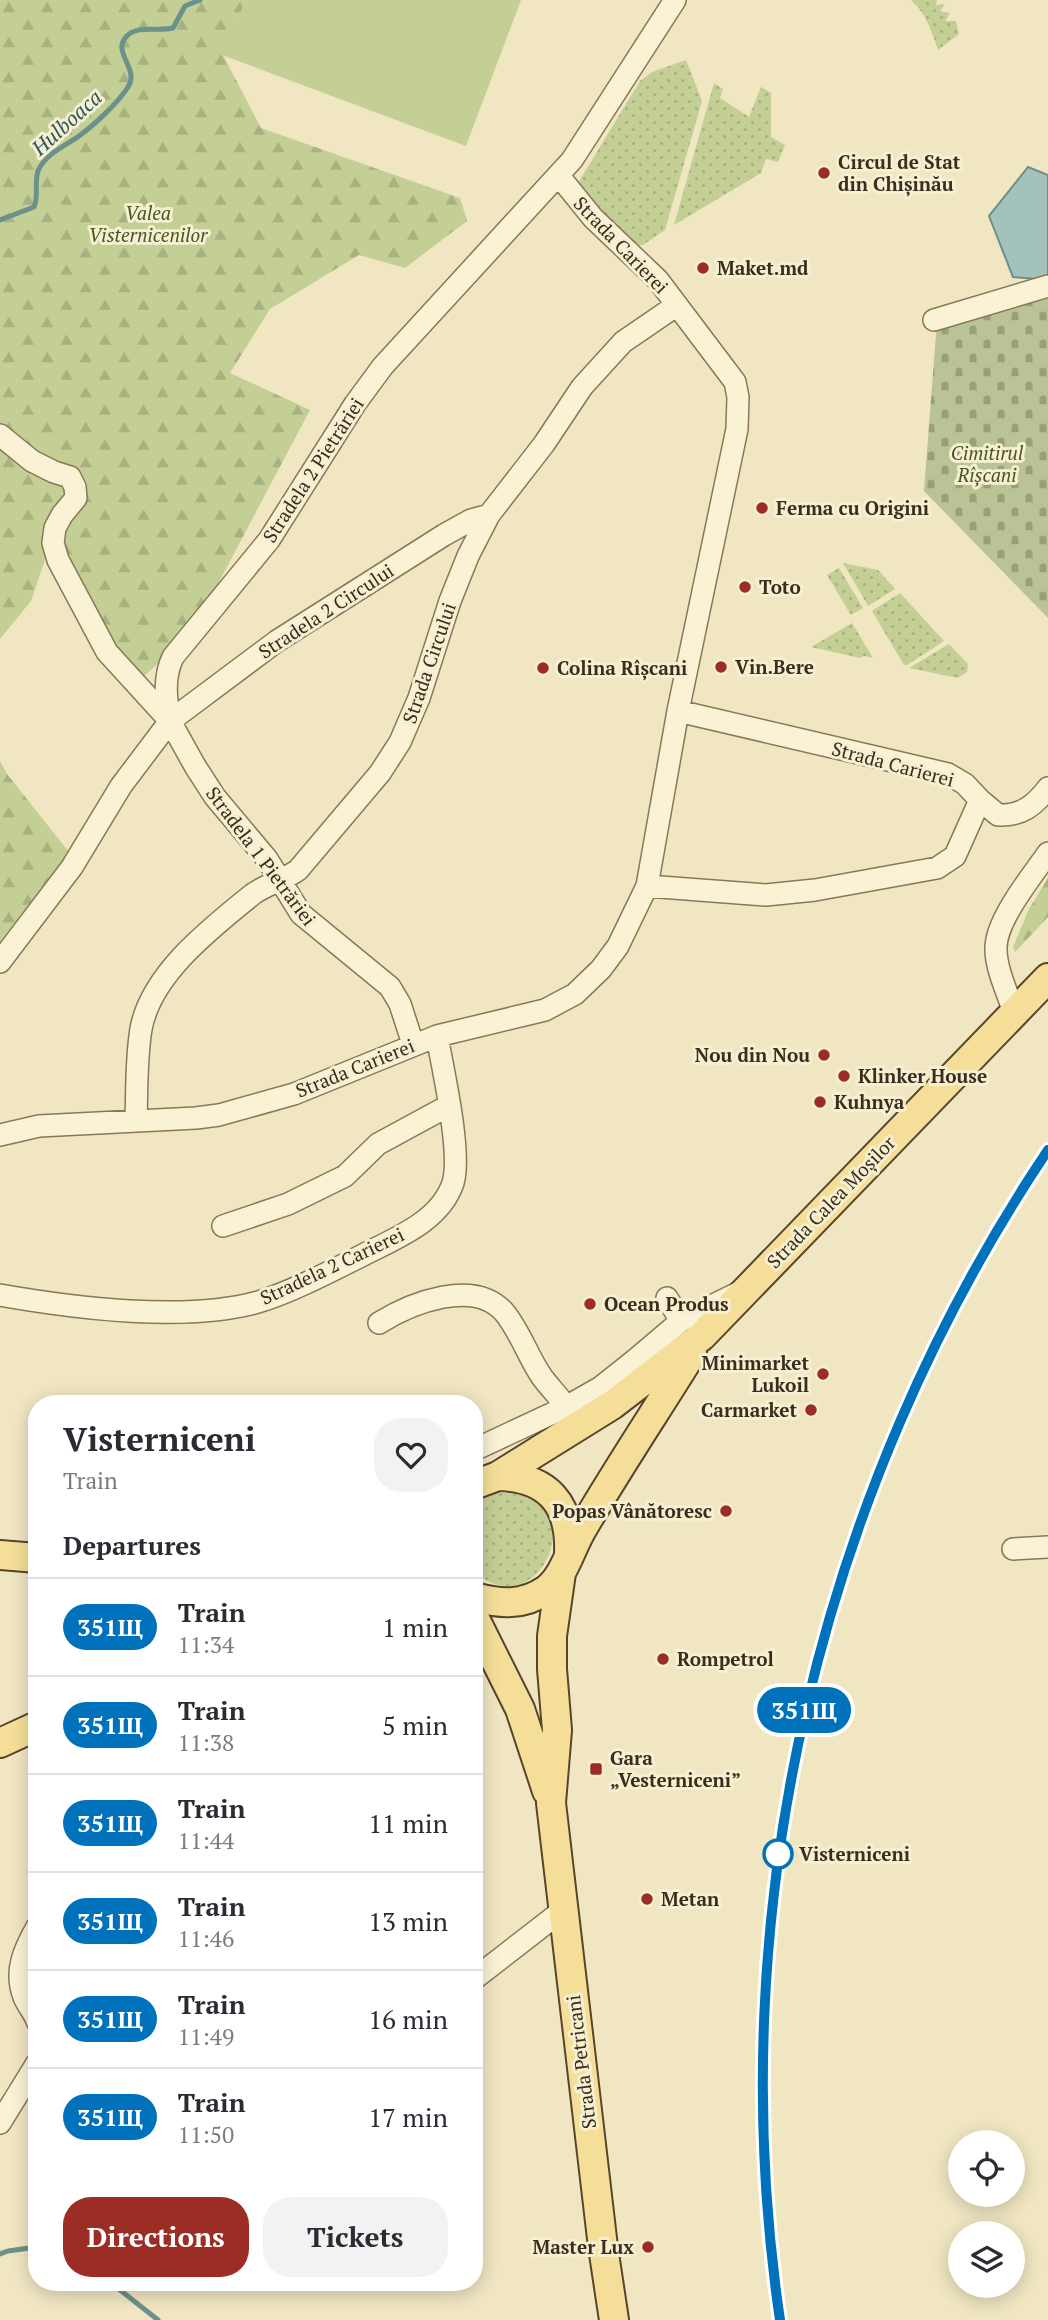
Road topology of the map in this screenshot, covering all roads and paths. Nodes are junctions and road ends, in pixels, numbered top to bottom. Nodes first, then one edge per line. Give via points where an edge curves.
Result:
1 (675, 0) edge
2 (559, 176) junction
3 (1048, 286) edge
4 (677, 304) junction
5 (934, 320) dead end
6 (0, 435) edge
7 (489, 515) junction
8 (678, 711) junction
9 (170, 721) junction
10 (1048, 788) edge
11 (981, 800) junction
12 (1048, 853) edge
13 (280, 880) junction
14 (647, 886) junction
15 (0, 962) edge
16 (1048, 978) edge
17 (1014, 1013) junction
18 (437, 1036) junction
19 (413, 1044) junction
20 (448, 1106) junction
21 (136, 1121) junction
22 (0, 1135) edge
23 (223, 1226) dead end
24 (0, 1296) edge
25 (667, 1298) dead end
26 (379, 1323) dead end
27 (691, 1328) junction
28 (566, 1407) junction
29 (483, 1446) edge
30 (486, 1480) edge
31 (1048, 1548) edge
32 (1013, 1549) dead end
33 (0, 1555) edge
34 (28, 1557) edge
35 (565, 1563) junction
36 (483, 1598) edge
37 (483, 1634) edge
38 (483, 1660) edge
39 (509, 1685) junction
40 (28, 1730) edge
41 (0, 1744) edge
42 (551, 1803) junction
43 (563, 1910) junction
44 (28, 1945) edge
45 (483, 1972) edge
46 (28, 2006) edge
47 (28, 2078) edge
48 (0, 2123) edge
49 (614, 2320) edge

1 - 2 street, Stradela 2 Pietrăriei
2 - 4 street, Strada Carierei
2 - 9 street, Stradela 2 Pietrăriei via 383,366 269,540 173,657 166,685
3 - 5 street
4 - 7 street, Strada Circului via 623,342 582,387
4 - 8 street, Strada Carierei via 735,382 738,406 732,456
6 - 9 street via 32,461 74,482 76,498 55,528 58,560 107,652
7 - 9 street, Stradela 2 Circului via 453,530 277,640
7 - 13 street, Strada Circului via 463,567 400,742 308,860
8 - 11 street, Strada Carierei via 948,774
8 - 14 street, Strada Carierei
9 - 13 street, Stradela 1 Pietrăriei via 215,797
9 - 15 street via 121,786 72,867
10 - 11 street, Strada Carierei via 1038,801 1011,816 998,815
11 - 14 street via 955,856 937,869 766,895
12 - 17 street via 998,932 996,949
13 - 19 street, Stradela 1 Pietrăriei via 301,914 390,987
13 - 21 street, Strada Circului via 239,905 158,986 141,1028
14 - 18 street, Strada Carierei via 618,946 575,993 545,1010
16 - 17 main road, Strada Calea Moșilor
17 - 27 main road, Strada Calea Moșilor via 750,1287
18 - 19 street, Strada Carierei
18 - 20 street, Stradela 2 Carierei
19 - 21 street, Strada Carierei via 270,1101 219,1115
20 - 23 street via 378,1144 345,1176 288,1204
20 - 24 street, Stradela 2 Carierei via 454,1179 442,1204 427,1219 387,1243 262,1301 196,1311 108,1309
21 - 22 street, Strada Carierei via 39,1126
25 - 27 street
26 - 28 street via 410,1306 454,1296 492,1302 509,1319 542,1377
27 - 28 street
27 - 30 main road via 612,1405
27 - 35 main road
28 - 29 street
30 - 35 main road via 526,1479 551,1494 570,1531
31 - 32 street
33 - 34 main road
35 - 36 main road via 548,1588 531,1599 511,1603
35 - 42 main road, Strada Petricani via 552,1636 557,1730
37 - 39 main road, Strada Petricani
38 - 39 main road
39 - 42 main road, Strada Petricani
40 - 41 main road
42 - 43 main road, Strada Petricani
43 - 45 street
43 - 49 main road, Strada Petricani
44 - 46 street via 19,1969
47 - 48 street

